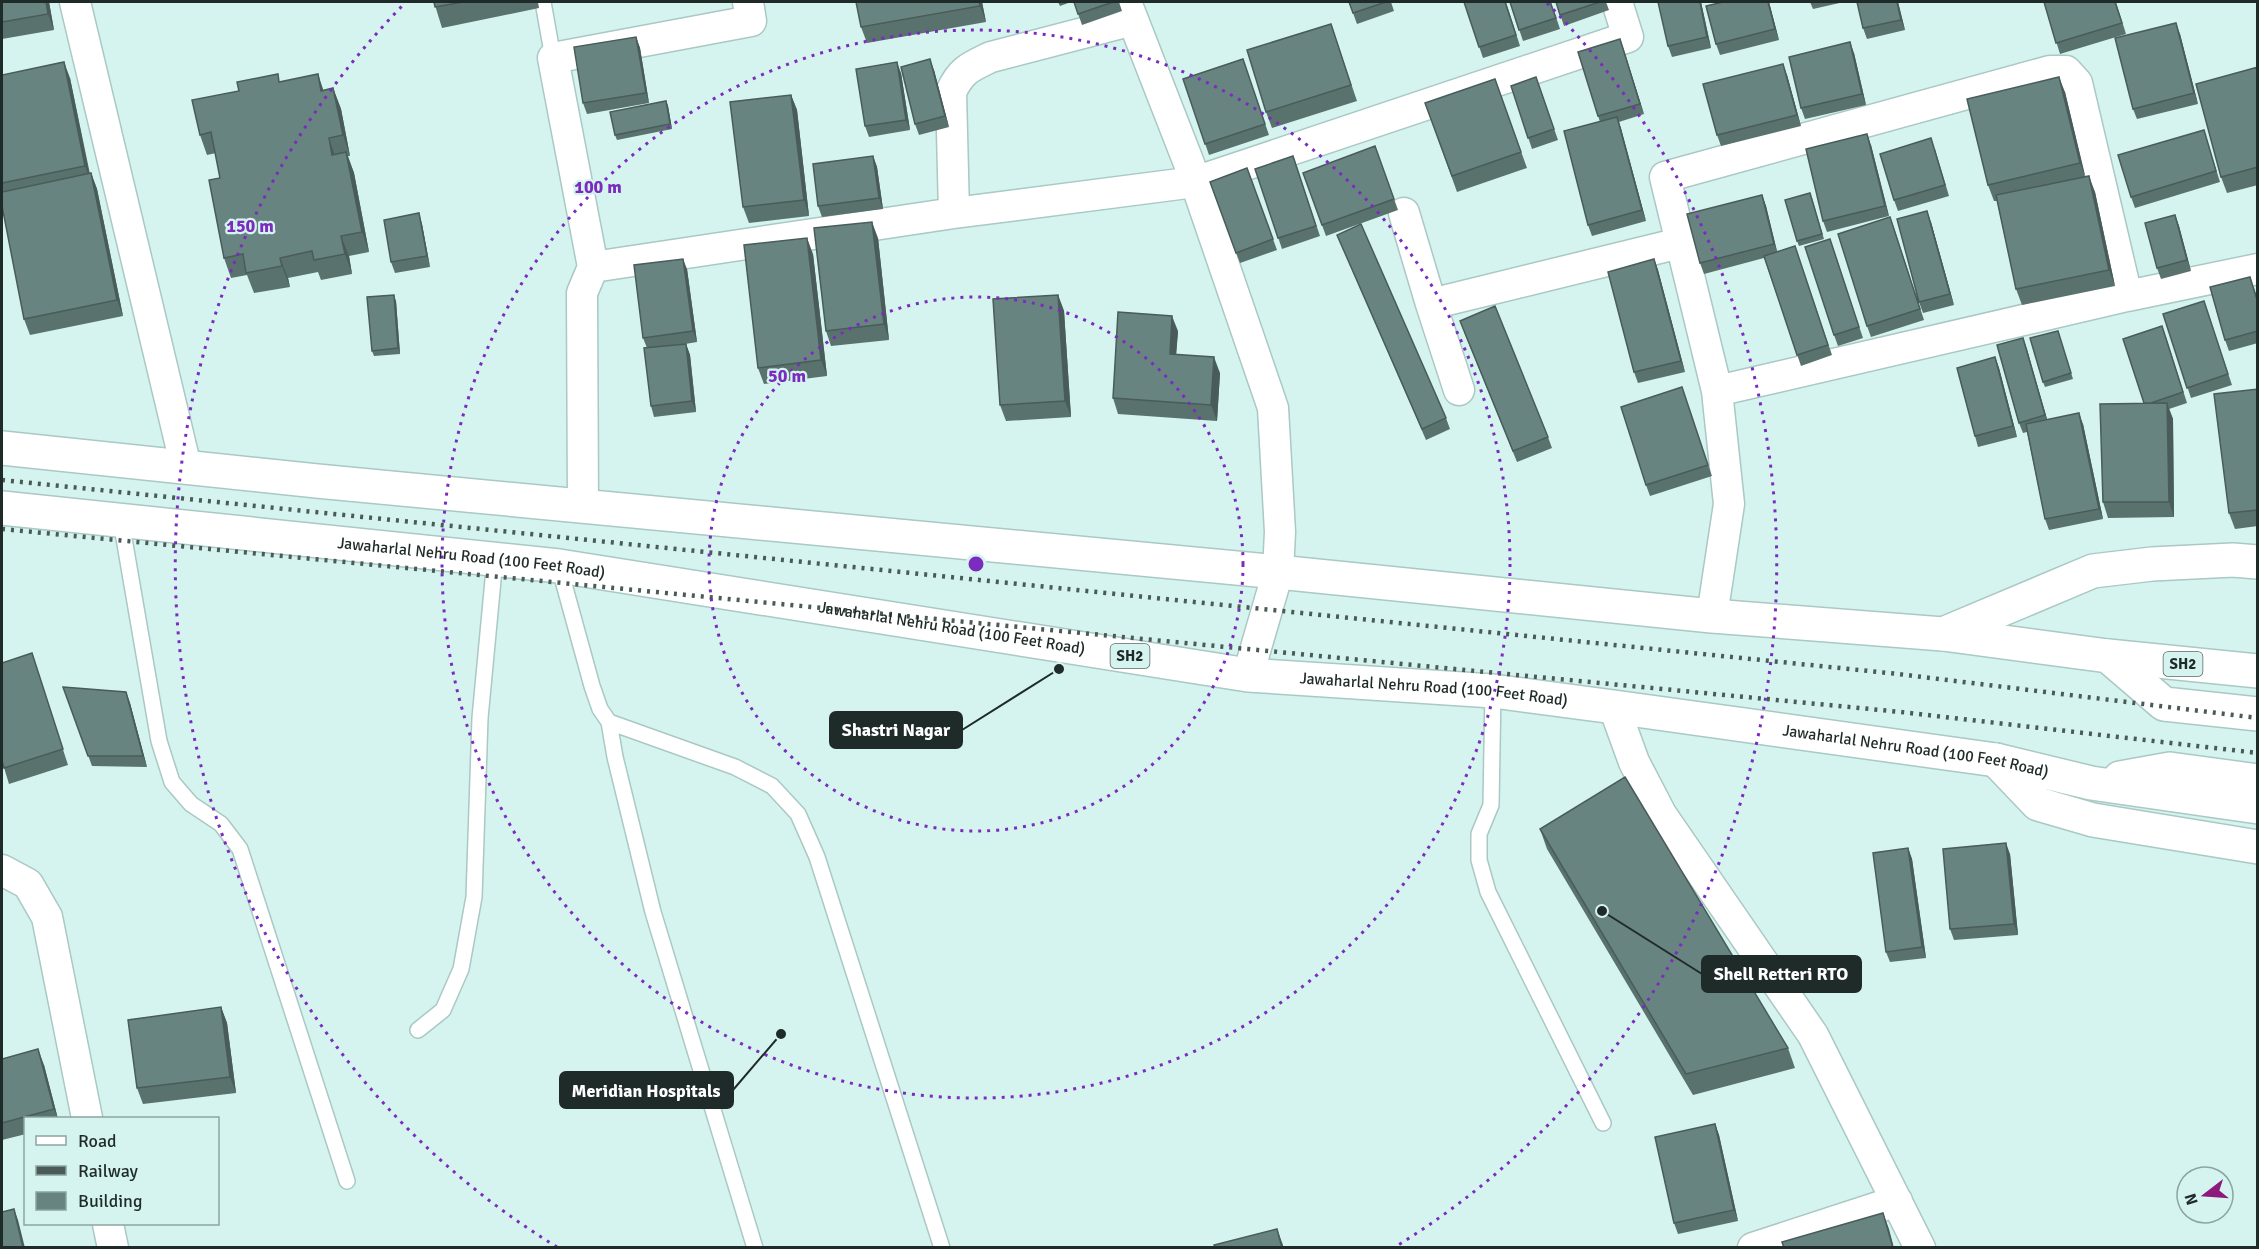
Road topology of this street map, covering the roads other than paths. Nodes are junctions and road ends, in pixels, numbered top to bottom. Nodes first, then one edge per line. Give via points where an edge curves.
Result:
1 (75, 2) edge
2 (543, 2) edge
3 (748, 2) edge
4 (1617, 2) edge
5 (1128, 6) edge
6 (554, 58) junction
7 (1195, 183) junction
8 (954, 213) junction
9 (1404, 213) dead end
10 (1680, 243) junction
11 (593, 267) junction
12 (2258, 269) edge
13 (2127, 296) junction
14 (1431, 304) junction
15 (1459, 390) dead end
16 (1717, 391) junction
17 (2, 448) edge
18 (186, 467) junction
19 (583, 506) junction
20 (2, 508) edge
21 (121, 521) junction
22 (495, 560) junction
23 (2258, 562) edge
24 (559, 566) junction
25 (1278, 572) junction
26 (1712, 616) junction
27 (1943, 634) junction
28 (2108, 656) junction
29 (2258, 671) edge
30 (1248, 675) junction
31 (1492, 691) junction
32 (1614, 707) junction
33 (2258, 714) edge
34 (609, 722) junction
35 (1996, 760) junction
36 (2258, 781) edge
37 (2091, 783) junction
38 (2258, 807) edge
39 (2258, 847) edge
40 (2, 870) edge
41 (418, 1030) dead end
42 (87, 1117) edge
43 (1603, 1123) dead end
44 (347, 1181) dead end
45 (1897, 1201) junction
46 (108, 1225) edge
47 (113, 1248) edge
48 (755, 1248) edge
49 (942, 1248) edge
50 (1753, 1248) edge
51 (1920, 1248) edge

1 - 18 street
2 - 6 lane
3 - 6 street via 751,21
4 - 7 street via 1628,37
5 - 7 street
5 - 8 street via 991,57 968,67 957,77 951,92
6 - 11 street
7 - 8 street
7 - 25 street via 1273,408 1280,532
8 - 11 street
9 - 14 street
10 - 13 street via 1665,177 2050,71 2066,72 2077,83
10 - 14 street
10 - 16 street
11 - 19 street via 582,293
12 - 13 street
13 - 16 street
14 - 15 street
16 - 26 street via 1729,504
17 - 18 main road, SH2
18 - 19 main road, SH2
19 - 25 main road, SH2
20 - 21 main road, Jawaharlal Nehru Road (100 Feet Road) / SH2
21 - 22 main road, Jawaharlal Nehru Road (100 Feet Road) / SH2
21 - 44 lane via 159,741 172,782 191,804 221,824 240,849
22 - 24 main road, Jawaharlal Nehru Road (100 Feet Road) / SH2
22 - 41 lane via 480,718 474,897 461,969 443,1010
23 - 27 main road via 2152,564 2093,571
24 - 30 main road, Jawaharlal Nehru Road (100 Feet Road) / SH2
24 - 34 lane via 592,686
25 - 26 main road, SH2
25 - 30 street
26 - 27 main road, SH2
27 - 28 main road, SH2
28 - 29 main road, SH2
28 - 33 main road via 2164,704
30 - 31 main road, Jawaharlal Nehru Road (100 Feet Road) / SH2
31 - 32 main road, Jawaharlal Nehru Road (100 Feet Road) / SH2
31 - 43 lane via 1491,805 1479,834 1479,860 1488,892
32 - 35 main road, Jawaharlal Nehru Road (100 Feet Road) / SH2
32 - 45 street via 1634,762 1661,814 1813,1035
34 - 48 lane via 653,912
34 - 49 lane via 735,767 772,786 798,814 817,857
35 - 37 main road, Jawaharlal Nehru Road (100 Feet Road) / SH2
35 - 39 main road via 2038,804 2093,820
36 - 37 main road via 2170,769
37 - 38 main road, Jawaharlal Nehru Road (100 Feet Road) / SH2
40 - 42 street via 28,884 47,917
45 - 50 street
45 - 51 street
46 - 47 street

